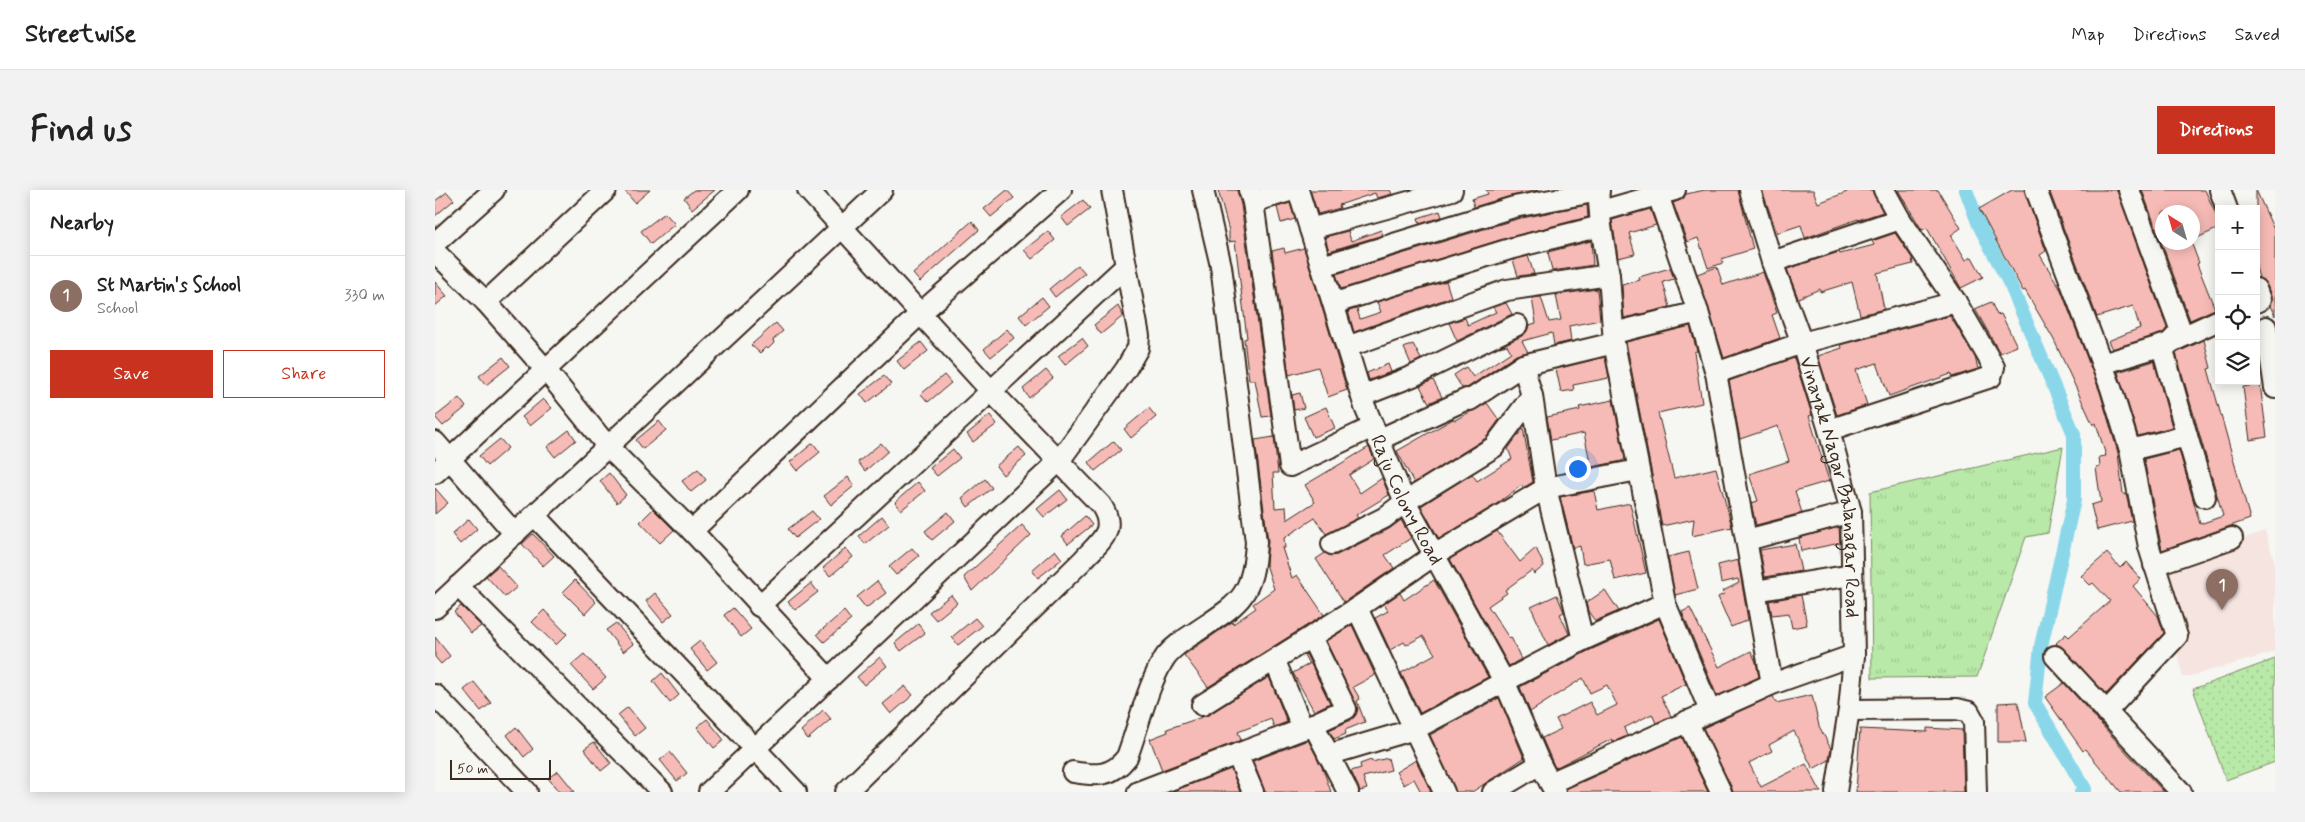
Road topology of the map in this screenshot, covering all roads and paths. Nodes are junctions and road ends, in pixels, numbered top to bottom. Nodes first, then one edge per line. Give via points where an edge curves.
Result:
1 (495, 190) edge
2 (606, 190) edge
3 (737, 190) edge
4 (808, 190) edge
5 (882, 190) edge
6 (1061, 190) edge
7 (1113, 190) edge
8 (1203, 190) edge
9 (1293, 190) edge
10 (1298, 190) edge
11 (1451, 190) edge
12 (1598, 190) edge
13 (1751, 190) edge
14 (1884, 190) edge
15 (2036, 190) edge
16 (2129, 190) edge
17 (2220, 190) edge
18 (1667, 193) edge
19 (1251, 196) edge
20 (2226, 205) edge
21 (1601, 219) junction
22 (1900, 219) junction
23 (843, 227) junction
24 (1310, 229) junction
25 (435, 242) edge
26 (435, 252) edge
27 (1772, 262) junction
28 (1126, 266) junction
29 (1322, 266) junction
30 (1609, 275) junction
31 (486, 302) junction
32 (1956, 302) junction
33 (1335, 303) junction
34 (922, 312) junction
35 (1698, 312) junction
36 (2215, 322) edge
37 (1517, 325) dead end
38 (2266, 327) dead end
39 (1614, 338) junction
40 (1802, 343) junction
41 (2167, 344) junction
42 (1347, 347) junction
43 (2102, 364) junction
44 (1523, 365) junction
45 (545, 369) junction
46 (1715, 373) junction
47 (2275, 388) edge
48 (991, 391) junction
49 (1362, 396) junction
50 (1532, 396) junction
51 (1829, 430) junction
52 (1376, 434) junction
53 (2187, 436) junction
54 (435, 442) edge
55 (608, 447) junction
56 (2130, 450) junction
57 (450, 459) junction
58 (1059, 461) junction
59 (1637, 470) junction
60 (435, 473) edge
61 (1546, 488) junction
62 (2205, 497) dead end
63 (1405, 502) junction
64 (1851, 512) junction
65 (535, 516) junction
66 (692, 531) junction
67 (515, 534) junction
68 (2231, 538) dead end
69 (1747, 540) junction
70 (1332, 544) dead end
71 (1436, 554) junction
72 (2154, 564) junction
73 (1852, 575) junction
74 (458, 586) junction
75 (1761, 590) dead end
76 (1665, 603) junction
77 (759, 606) junction
78 (435, 608) edge
79 (1357, 608) junction
80 (1311, 637) junction
81 (1583, 640) junction
82 (1854, 654) junction
83 (2055, 656) dead end
84 (1275, 661) junction
85 (829, 679) junction
86 (1505, 683) junction
87 (1772, 684) junction
88 (435, 695) edge
89 (1202, 705) dead end
90 (1849, 710) junction
91 (1710, 711) junction
92 (2106, 712) junction
93 (1687, 721) junction
94 (1308, 727) junction
95 (1415, 729) junction
96 (756, 748) junction
97 (1237, 754) junction
98 (1328, 755) junction
99 (1540, 764) junction
100 (1073, 772) dead end
101 (1553, 788) edge
102 (527, 792) edge
103 (662, 792) edge
104 (709, 792) edge
105 (796, 792) edge
106 (846, 792) edge
107 (1138, 792) edge
108 (1253, 792) edge
109 (1348, 792) edge
110 (1444, 792) edge
111 (1493, 792) edge
112 (1721, 792) edge
113 (1836, 792) edge
114 (1976, 792) edge
115 (2181, 792) edge

1 - 25 street
2 - 31 street
3 - 45 street
4 - 23 street
5 - 23 street
6 - 34 street
7 - 28 street
8 - 100 street via 1221,266 1255,542 1254,570 1249,587 1239,600 1167,655 1127,757 1121,764 1107,774 1096,776
9 - 19 street
10 - 24 street, Raju Colony Road
11 - 24 street
12 - 21 street
12 - 29 street via 1514,207
13 - 27 street, Vinayak Nagar Balanagar Road
14 - 22 street
15 - 43 street
16 - 41 street via 2181,331
17 - 20 street
18 - 21 street
18 - 35 street
19 - 52 street via 1290,466
21 - 30 street
21 - 33 street
22 - 27 street
22 - 32 street
23 - 34 street
23 - 55 street
24 - 29 street, Raju Colony Road
26 - 31 street
27 - 40 street, Vinayak Nagar Balanagar Road
28 - 48 street
28 - 58 street via 1139,336 1138,348
29 - 33 street, Raju Colony Road
30 - 39 street
30 - 42 street via 1507,290
31 - 45 street
32 - 40 street
32 - 51 street via 1994,366 1991,377
33 - 42 street, Raju Colony Road
34 - 48 street
34 - 66 street
35 - 39 street
35 - 46 street
36 - 41 street
37 - 49 street via 1413,376
38 - 47 street
39 - 44 street
39 - 59 street
40 - 46 street
40 - 51 street, Vinayak Nagar Balanagar Road
41 - 43 street
41 - 53 street via 2163,350
42 - 49 street, Raju Colony Road
43 - 56 street
44 - 50 street
44 - 52 street via 1470,400
45 - 55 street
45 - 57 street
46 - 69 street
48 - 58 street
48 - 77 street
49 - 52 street, Raju Colony Road
50 - 61 street
50 - 63 street via 1494,447
51 - 64 street, Vinayak Nagar Balanagar Road
52 - 63 street, Raju Colony Road
53 - 56 street
53 - 62 street
54 - 57 street
55 - 65 street
55 - 66 street
56 - 72 street
57 - 60 street
57 - 67 street
58 - 85 street
58 - 106 street via 1106,513 1109,525 1104,536
59 - 61 street
59 - 76 street
61 - 71 street
61 - 81 street
63 - 70 street via 1385,518
63 - 71 street, Raju Colony Road
64 - 69 street
64 - 73 street, Vinayak Nagar Balanagar Road
65 - 67 street
65 - 96 street
66 - 77 street
67 - 74 street
68 - 72 street
69 - 87 street
71 - 79 street
71 - 86 street, Raju Colony Road
72 - 92 street via 2177,636
73 - 75 street
73 - 82 street, Vinayak Nagar Balanagar Road
74 - 78 street
74 - 103 street
76 - 81 street
76 - 91 street
77 - 85 street
79 - 80 street
79 - 95 street
80 - 84 street
80 - 94 street via 1346,709
81 - 86 street
82 - 87 street
82 - 90 street, Vinayak Nagar Balanagar Road
83 - 92 street
84 - 89 street
84 - 94 street
85 - 96 street
86 - 95 street
86 - 99 street, Raju Colony Road
87 - 91 street
88 - 102 street
90 - 113 street, Vinayak Nagar Balanagar Road
90 - 114 street via 1957,709 1969,712 1974,721
91 - 93 street
92 - 115 street
93 - 101 street
93 - 112 street
94 - 97 street
94 - 98 street
95 - 98 street
95 - 110 street
96 - 104 street
96 - 105 street
97 - 107 street
97 - 108 street
98 - 109 street
99 - 101 street, Raju Colony Road
99 - 111 street

